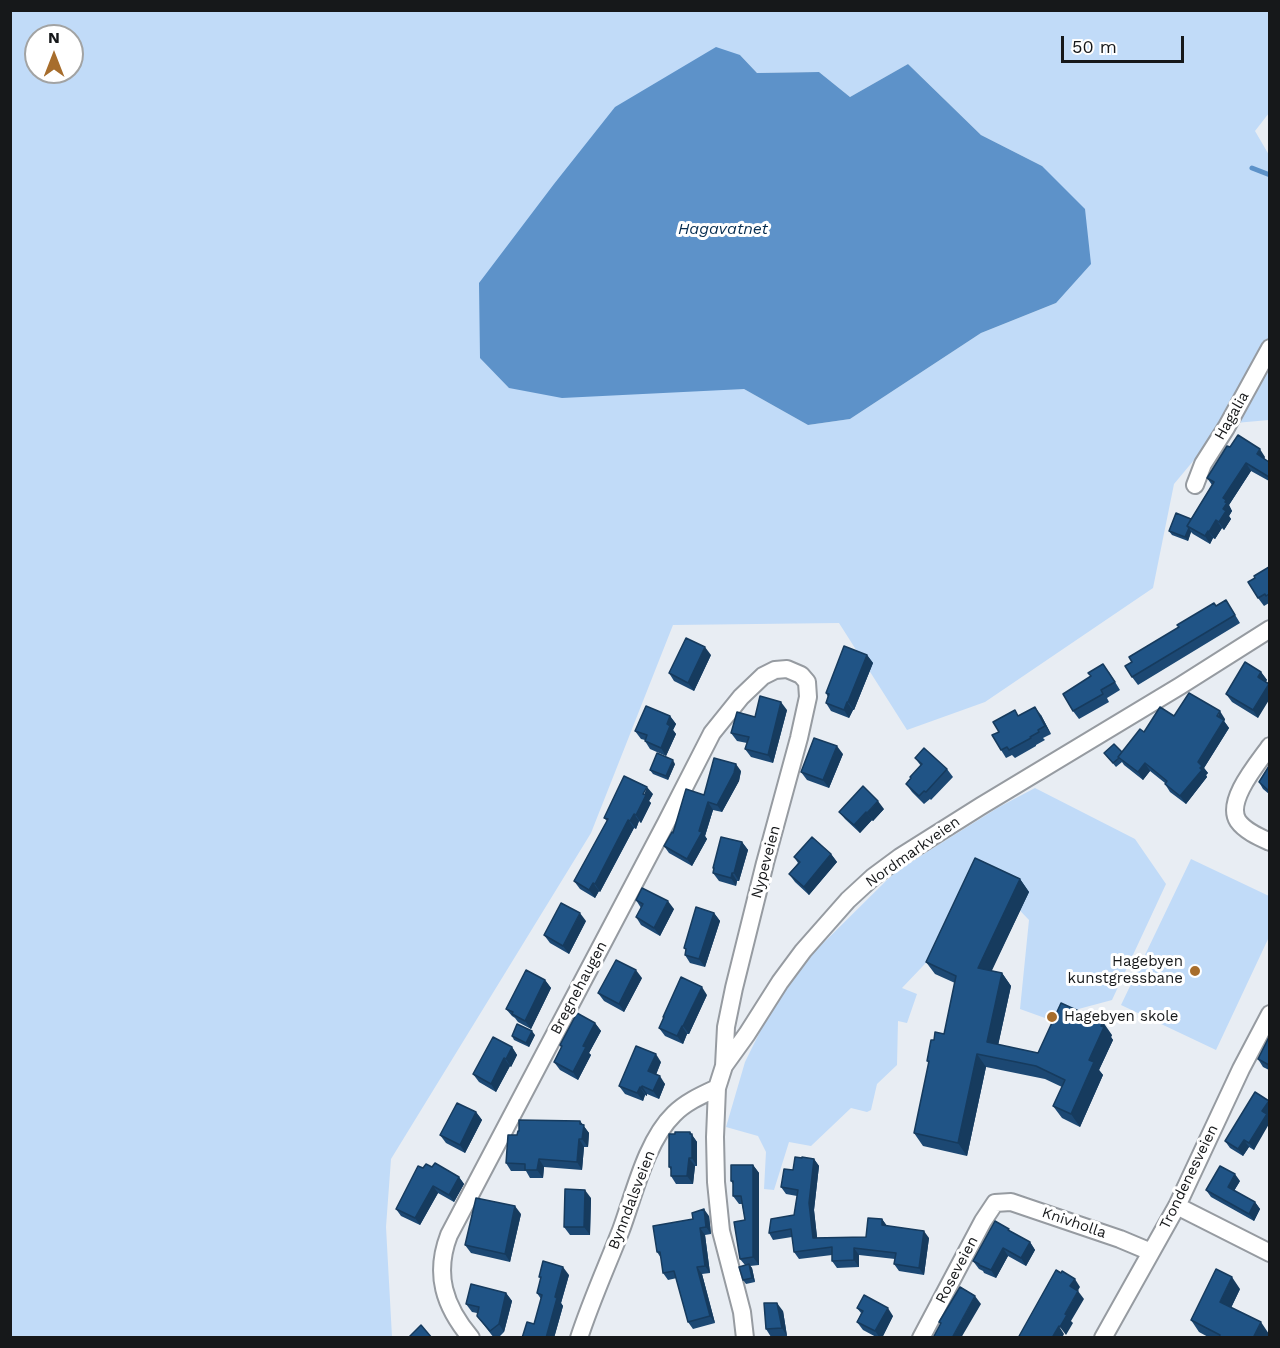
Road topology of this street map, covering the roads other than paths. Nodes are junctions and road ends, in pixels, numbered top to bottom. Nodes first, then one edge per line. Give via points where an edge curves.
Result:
1 (1269, 348) edge
2 (1195, 485) dead end
3 (1269, 629) edge
4 (787, 669) joint
5 (1269, 746) edge
6 (1269, 842) edge
7 (1269, 1014) edge
8 (724, 1066) junction
9 (717, 1088) junction
10 (995, 1203) joint
11 (1177, 1206) junction
12 (1151, 1252) junction
13 (1269, 1253) edge
14 (1106, 1336) edge
15 (471, 1338) edge
16 (579, 1338) edge
17 (745, 1338) edge
18 (921, 1338) edge

1 - 2 street, Hagalia
3 - 8 street, Nordmarkveien via 900,857 873,878 803,951
4 - 8 street, Nypeveien via 807,682 808,697 734,988
4 - 15 street, Bregnehaugen via 763,676 712,733 449,1235 441,1266 444,1288
5 - 6 street via 1238,794 1234,813 1248,831
7 - 11 street, Trondenesveien
8 - 9 street, Nordmarkveien
9 - 16 street, Bynndalsveien via 673,1115 647,1155
9 - 17 street, Nordmarkveien via 716,1182 721,1231
10 - 12 street, Knivholla via 1011,1202
10 - 18 street, Roseveien
11 - 12 street, Trondenesveien
11 - 13 street
12 - 14 street, Trondenesveien

